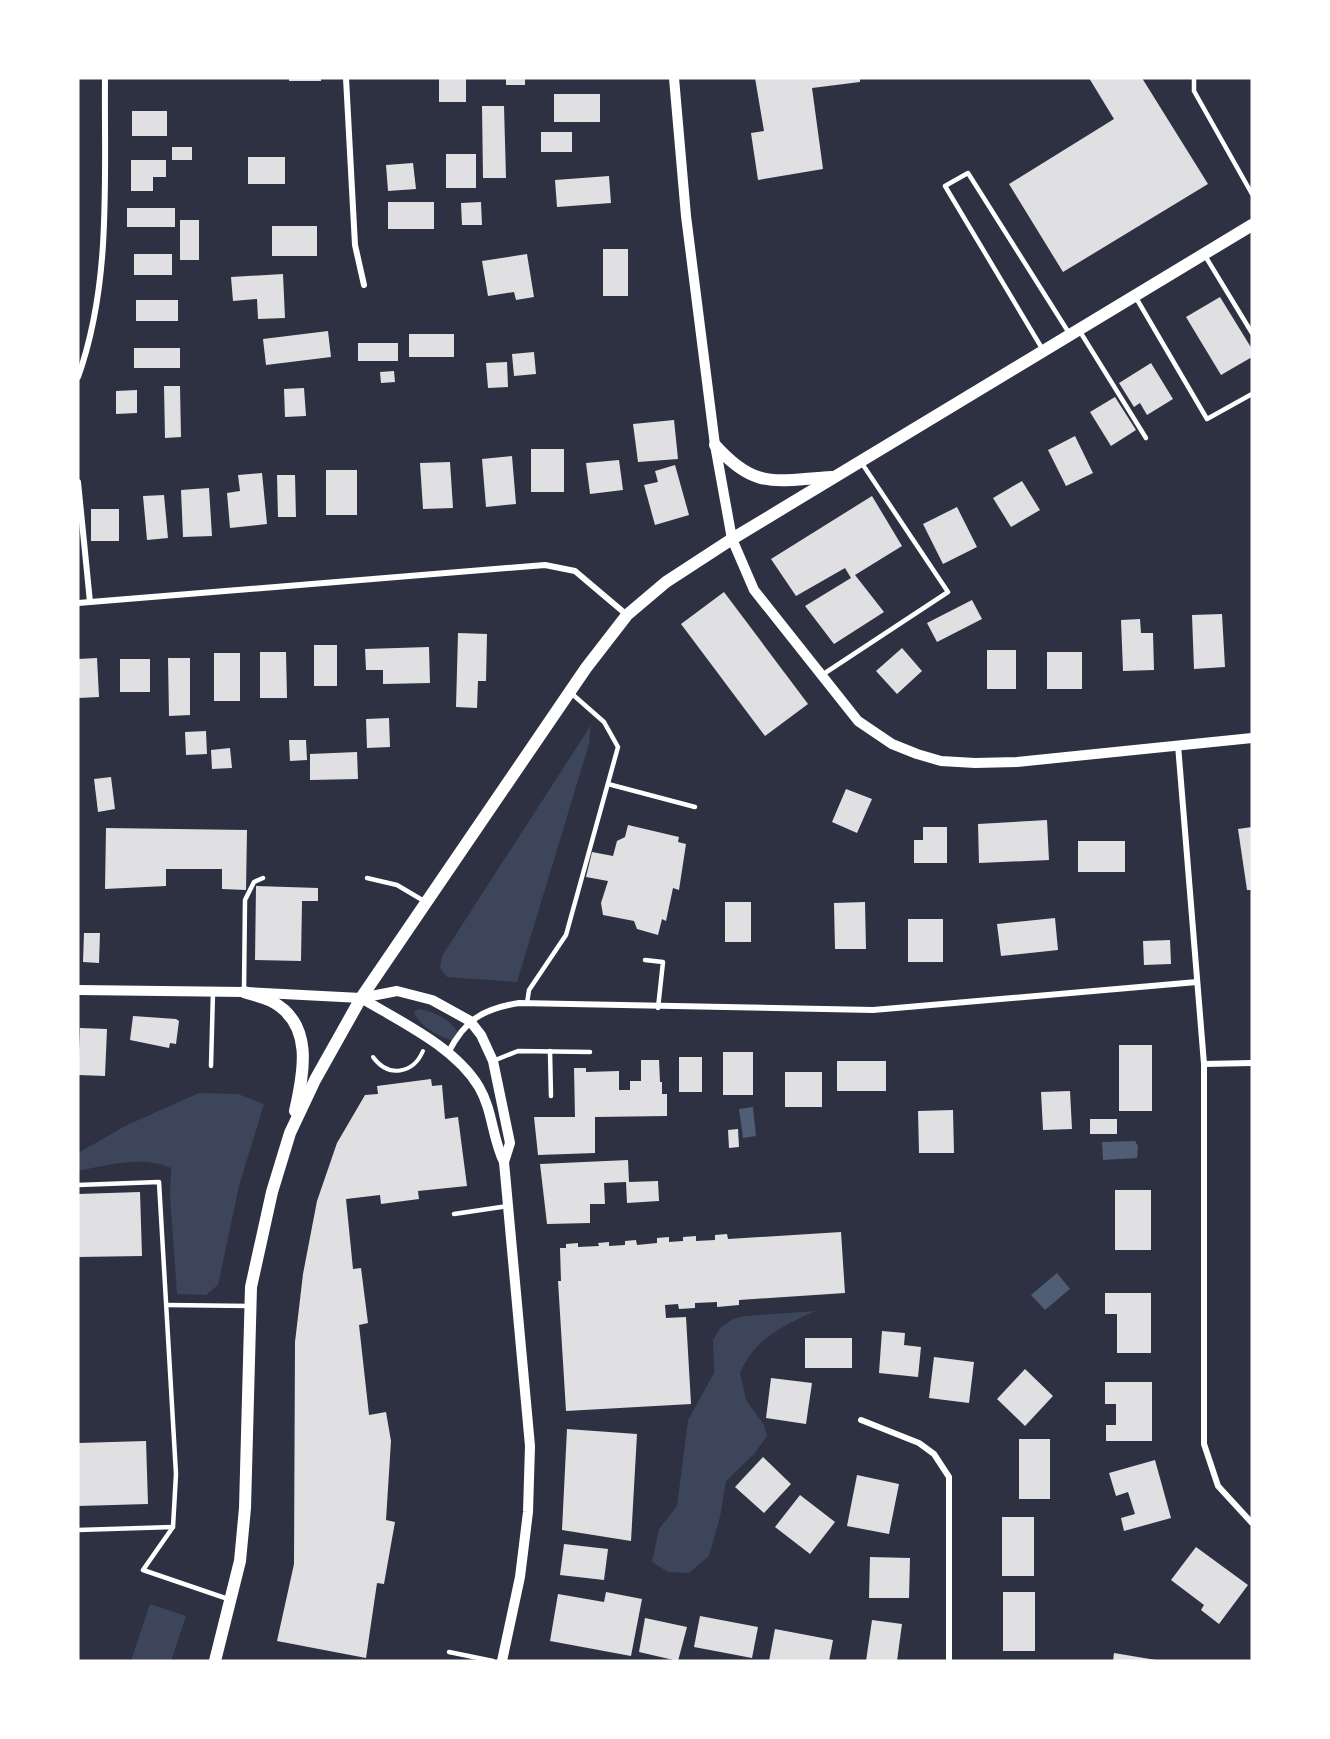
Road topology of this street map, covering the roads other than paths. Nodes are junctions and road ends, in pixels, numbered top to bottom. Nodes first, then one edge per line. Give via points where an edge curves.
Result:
1 (105, 78) edge
2 (346, 78) edge
3 (674, 78) edge
4 (1194, 78) edge
5 (1252, 194) edge
6 (1252, 225) edge
7 (1204, 254) junction
8 (364, 285) dead end
9 (1135, 296) junction
10 (1074, 333) junction
11 (1252, 333) edge
12 (1044, 351) junction
13 (78, 377) edge
14 (1252, 394) edge
15 (1146, 438) dead end
16 (715, 445) junction
17 (861, 462) junction
18 (836, 477) junction
19 (78, 482) edge
20 (732, 539) junction
21 (90, 602) junction
22 (78, 603) edge
23 (627, 615) junction
24 (820, 677) junction
25 (569, 691) junction
26 (1252, 738) edge
27 (1178, 745) junction
28 (608, 784) junction
29 (695, 807) dead end
30 (263, 878) dead end
31 (367, 878) dead end
32 (427, 902) junction
33 (645, 960) dead end
34 (1197, 982) junction
35 (78, 990) edge
36 (213, 992) junction
37 (244, 992) junction
38 (362, 998) junction
39 (527, 1004) junction
40 (658, 1008) junction
41 (470, 1021) junction
42 (550, 1051) junction
43 (590, 1052) dead end
44 (448, 1053) junction
45 (493, 1061) junction
46 (1252, 1063) edge
47 (1204, 1064) junction
48 (211, 1066) dead end
49 (551, 1096) dead end
50 (290, 1133) junction
51 (504, 1162) junction
52 (78, 1185) edge
53 (508, 1206) junction
54 (453, 1214) dead end
55 (168, 1305) junction
56 (250, 1306) junction
57 (861, 1420) dead end
58 (1252, 1523) edge
59 (173, 1527) junction
60 (78, 1530) edge
61 (231, 1600) junction
62 (449, 1652) dead end
63 (215, 1661) edge
64 (493, 1661) edge
65 (502, 1661) edge
66 (949, 1661) edge

1 - 13 street via 102,265 91,339
2 - 8 street via 356,245
3 - 16 street via 686,216
4 - 5 lane via 1194,91
6 - 7 main road
7 - 9 main road
7 - 11 lane
9 - 10 main road
9 - 14 lane via 1207,419
10 - 12 main road
10 - 12 lane via 968,173 945,186
10 - 15 lane
12 - 17 main road
16 - 18 main road via 748,475 770,481
16 - 20 street
17 - 18 main road
17 - 24 lane via 948,592
18 - 20 main road
19 - 21 street
20 - 23 main road via 666,582
20 - 24 street via 754,590
21 - 22 street
21 - 23 street via 545,565 575,571
23 - 25 main road
24 - 27 street via 858,722 892,744 941,761 1017,762
25 - 28 lane via 604,722 618,747
25 - 32 main road
26 - 27 street
27 - 34 street
28 - 29 lane
28 - 39 lane via 566,935 529,990
30 - 37 lane via 254,882 245,900
31 - 32 lane via 397,885
32 - 38 main road
33 - 40 lane via 663,962
34 - 40 street via 873,1010
34 - 47 street
35 - 36 street
36 - 37 street
36 - 48 lane
37 - 38 street
37 - 50 main road via 272,1001 300,1031 302,1064
38 - 41 street via 397,991 432,1000
38 - 44 street
38 - 50 main road
39 - 40 street
39 - 41 street via 494,1008
41 - 44 street
41 - 45 street
42 - 43 lane
42 - 45 lane via 518,1051
42 - 49 lane
44 - 51 street via 479,1086 489,1110 494,1143
45 - 51 street via 510,1143
46 - 47 street
47 - 58 street via 1204,1444 1218,1486
50 - 56 main road via 256,1260
51 - 53 street
52 - 55 lane via 159,1182
53 - 54 lane
53 - 65 street via 530,1446 522,1566
55 - 56 lane
55 - 59 lane via 176,1474
56 - 61 main road via 245,1508 240,1561
57 - 66 street via 919,1443 934,1454 949,1477
59 - 60 lane
59 - 61 lane via 143,1569
61 - 63 main road
62 - 64 lane

